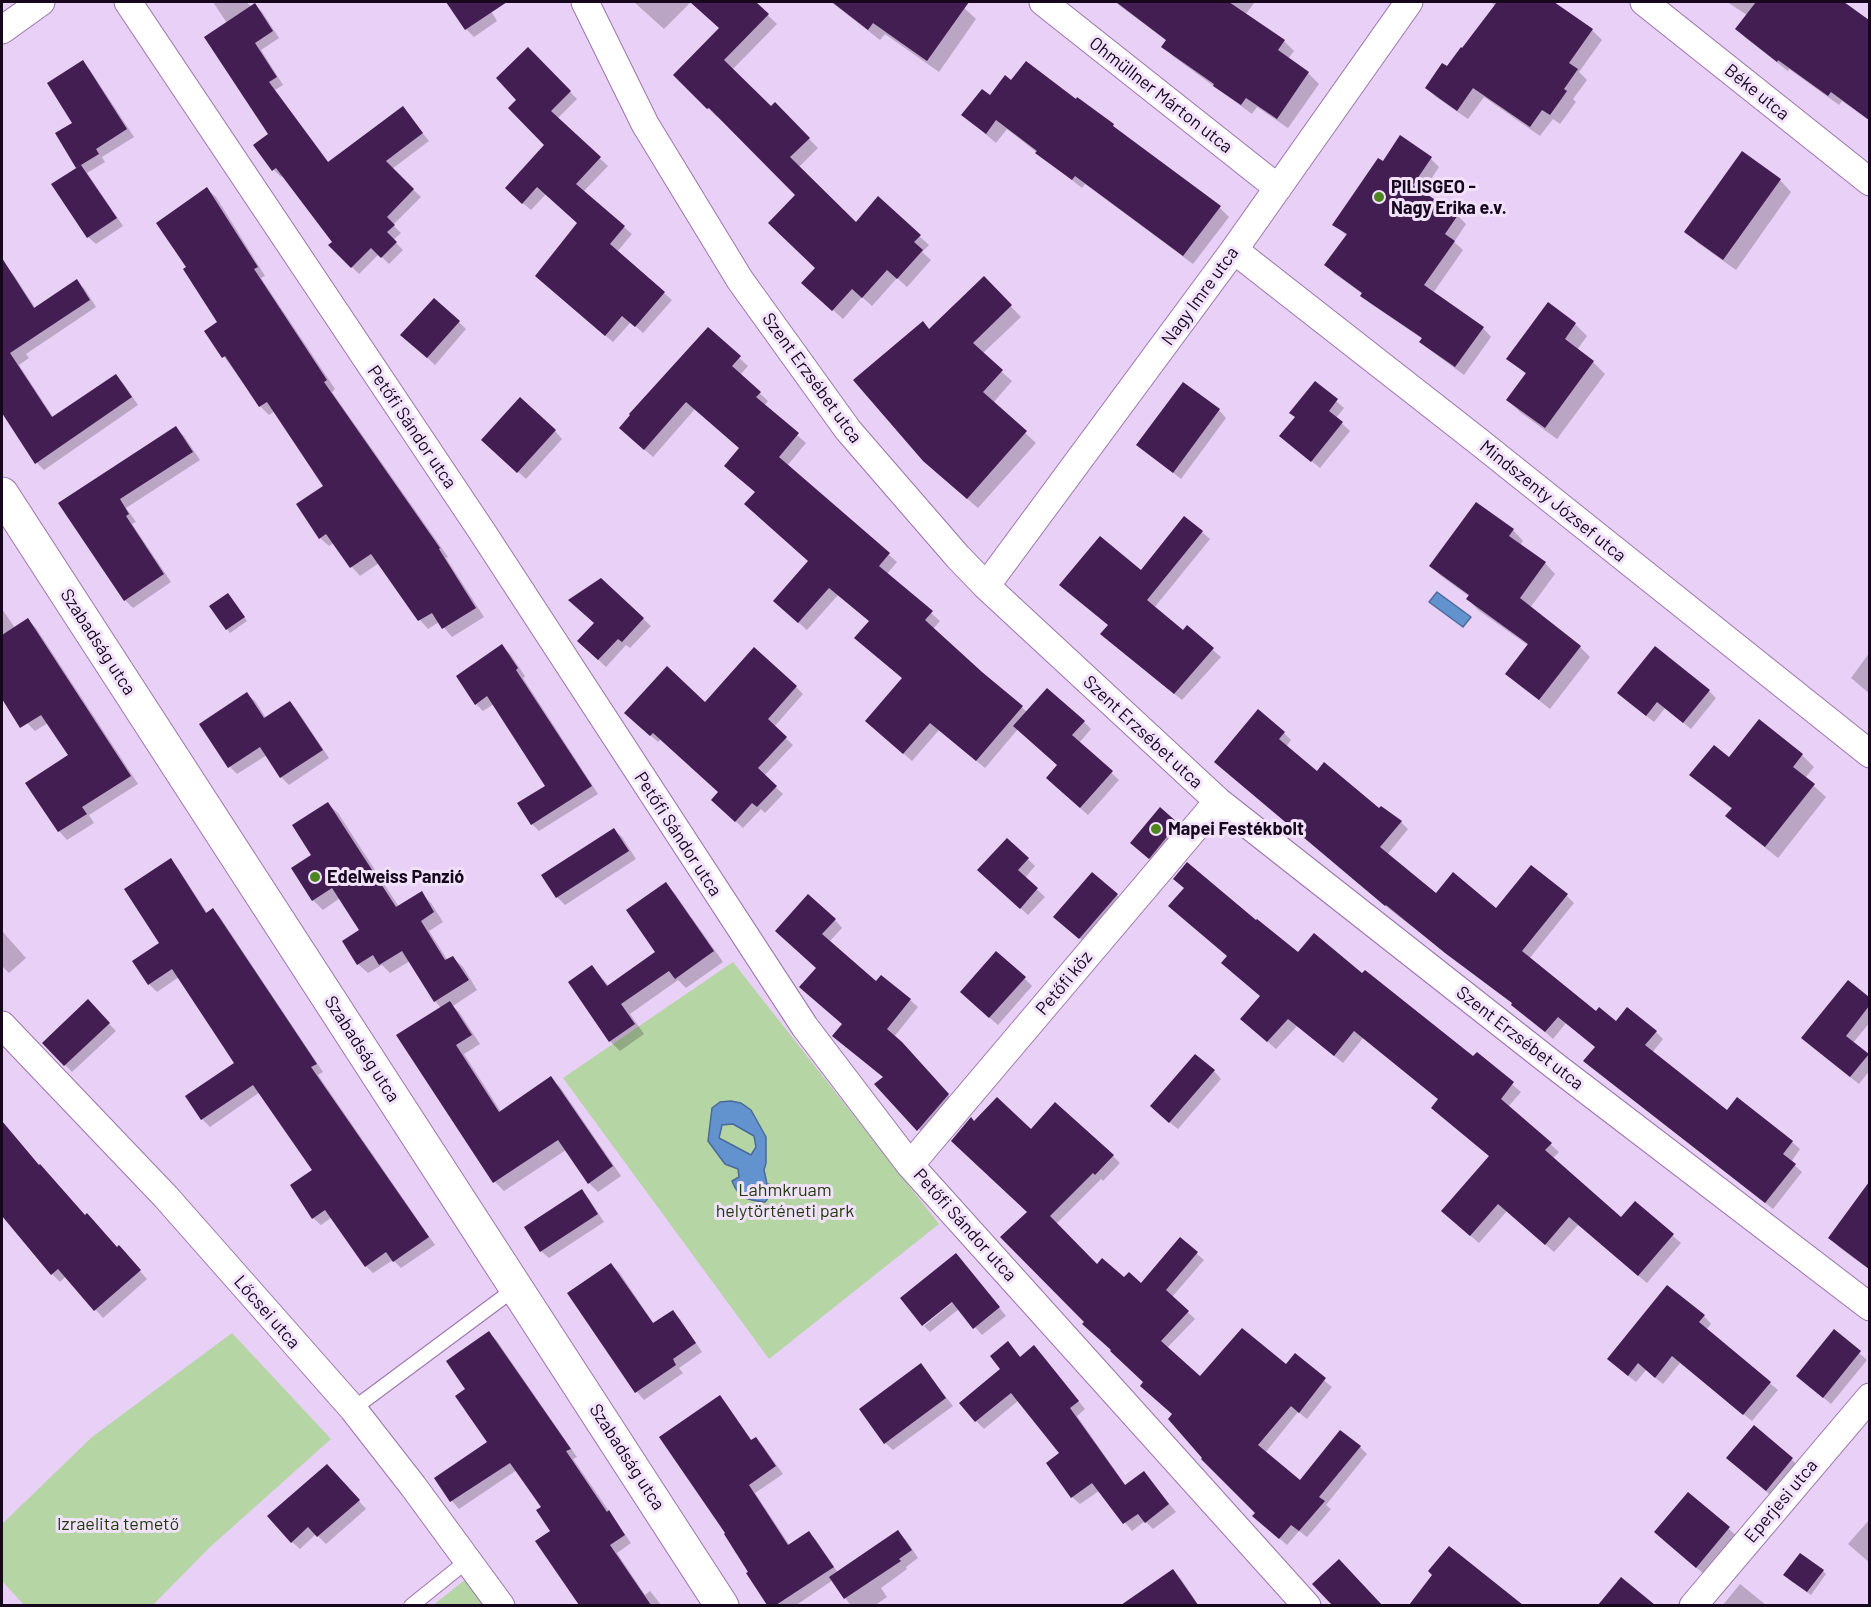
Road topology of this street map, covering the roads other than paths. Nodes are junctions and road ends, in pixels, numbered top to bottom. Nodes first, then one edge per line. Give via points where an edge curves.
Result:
1 (41, 2) edge
2 (128, 2) edge
3 (585, 2) edge
4 (1043, 2) edge
5 (1409, 2) edge
6 (1644, 2) edge
7 (2, 30) edge
8 (1869, 182) edge
9 (1278, 188) junction
10 (1234, 250) junction
11 (2, 494) edge
12 (986, 586) junction
13 (1869, 754) edge
14 (1218, 801) junction
15 (2, 1025) edge
16 (910, 1165) junction
17 (517, 1287) junction
18 (1869, 1306) edge
19 (1869, 1397) edge
20 (353, 1409) junction
21 (467, 1561) junction
22 (411, 1605) edge
23 (501, 1605) edge
24 (722, 1605) edge
25 (1307, 1605) edge
26 (1693, 1605) edge

1 - 7 street
2 - 16 street, Petőfi Sándor utca via 475,520 805,1027
3 - 12 street, Szent Erzsébet utca via 645,124 740,280 848,430
4 - 9 street, Ohmüllner Márton utca
5 - 9 street, Nagy Imre utca
6 - 8 street, Béke utca
9 - 10 street, Nagy Imre utca
10 - 12 street, Nagy Imre utca
10 - 13 street, Mindszenty József utca
11 - 17 street, Szabadság utca
12 - 14 street, Szent Erzsébet utca
14 - 16 street, Petőfi köz
14 - 18 street, Szent Erzsébet utca
15 - 20 street, Lőcsei utca via 166,1197
16 - 25 street, Petőfi Sándor utca
17 - 20 lane
17 - 24 street, Szabadság utca
19 - 26 street, Eperjesi utca
20 - 21 street, Lőcsei utca
21 - 22 lane
21 - 23 street, Lőcsei utca

